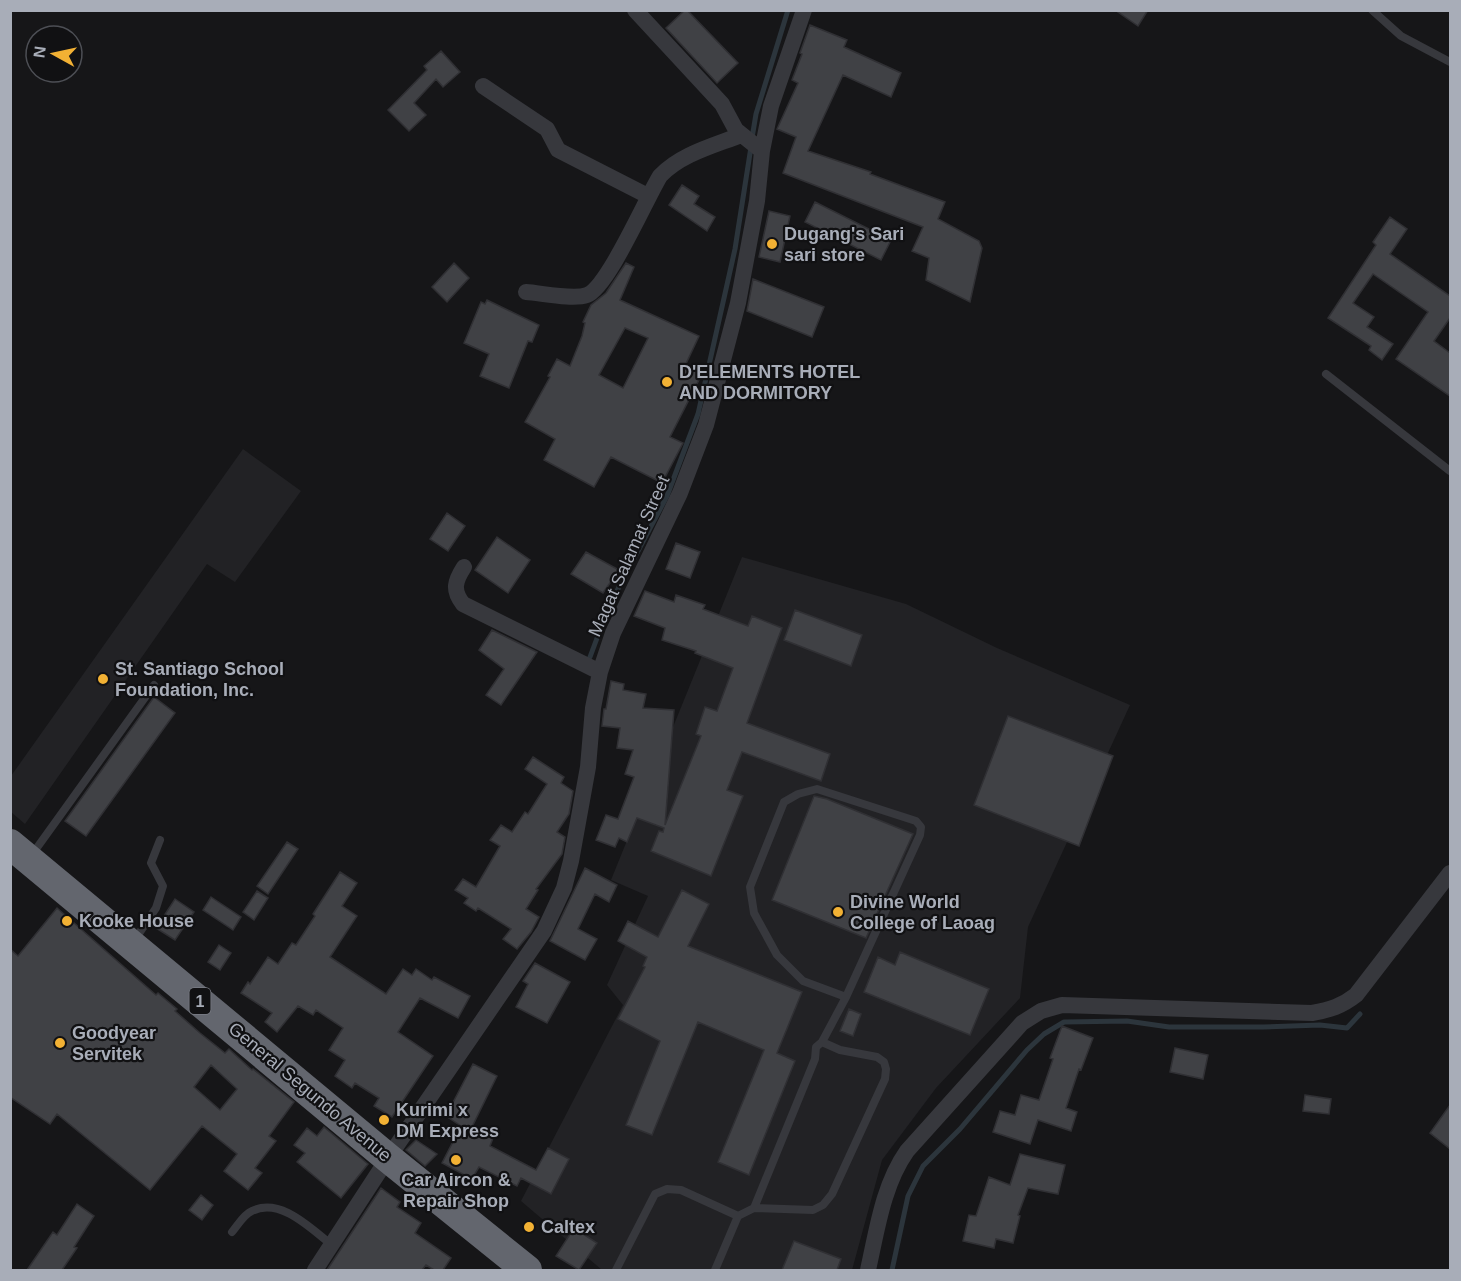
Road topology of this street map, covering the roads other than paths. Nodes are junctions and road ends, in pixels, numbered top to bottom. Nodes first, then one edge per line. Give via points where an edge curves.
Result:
1 (635, 10) edge
2 (804, 10) edge
3 (1372, 10) edge
4 (1450, 62) edge
5 (483, 86) dead end
6 (752, 143) junction
7 (648, 196) junction
8 (526, 292) dead end
9 (1326, 374) dead end
10 (1450, 471) edge
11 (464, 567) dead end
12 (600, 672) junction
13 (154, 685) dead end
14 (160, 840) dead end
15 (20, 852) edge
16 (1450, 873) edge
17 (132, 944) junction
18 (846, 997) junction
19 (822, 1041) junction
20 (388, 1158) junction
21 (754, 1208) junction
22 (738, 1216) junction
23 (232, 1232) dead end
24 (332, 1245) junction
25 (315, 1270) edge
26 (527, 1270) edge
27 (616, 1270) edge
28 (715, 1270) edge
29 (868, 1270) edge

1 - 6 street via 722,104
2 - 6 street, Magat Salamat Street via 771,106
3 - 4 lane via 1401,36
5 - 7 street via 548,129 558,150
6 - 7 street via 670,166
6 - 12 street, Magat Salamat Street via 757,201 738,303 706,425 680,493 613,633
7 - 8 street via 617,258 594,290 576,296
9 - 10 lane
11 - 12 street via 455,589 463,604
12 - 20 street, Magat Salamat Street via 571,861 556,908
13 - 15 lane
14 - 17 lane via 151,863 163,885 156,908
15 - 17 highway, General Segundo Avenue / 1
16 - 29 street via 1356,995 1344,1005 1312,1013 1062,1005 1041,1011 1022,1023 897,1166
17 - 20 highway, General Segundo Avenue / 1
18 - 18 lane via 803,981 777,955 754,913 750,887 784,802 817,789 916,821 921,827
18 - 19 lane
19 - 21 lane via 816,1047 815,1059
19 - 21 lane via 840,1050 877,1057 884,1062 885,1079 823,1206 813,1210
20 - 24 street, Magat Salamat Street
20 - 26 highway, General Segundo Avenue / 1
21 - 22 lane
22 - 27 lane via 681,1190 667,1189 655,1194
22 - 28 lane
23 - 24 lane via 250,1211 283,1210
24 - 25 street, Magat Salamat Street

